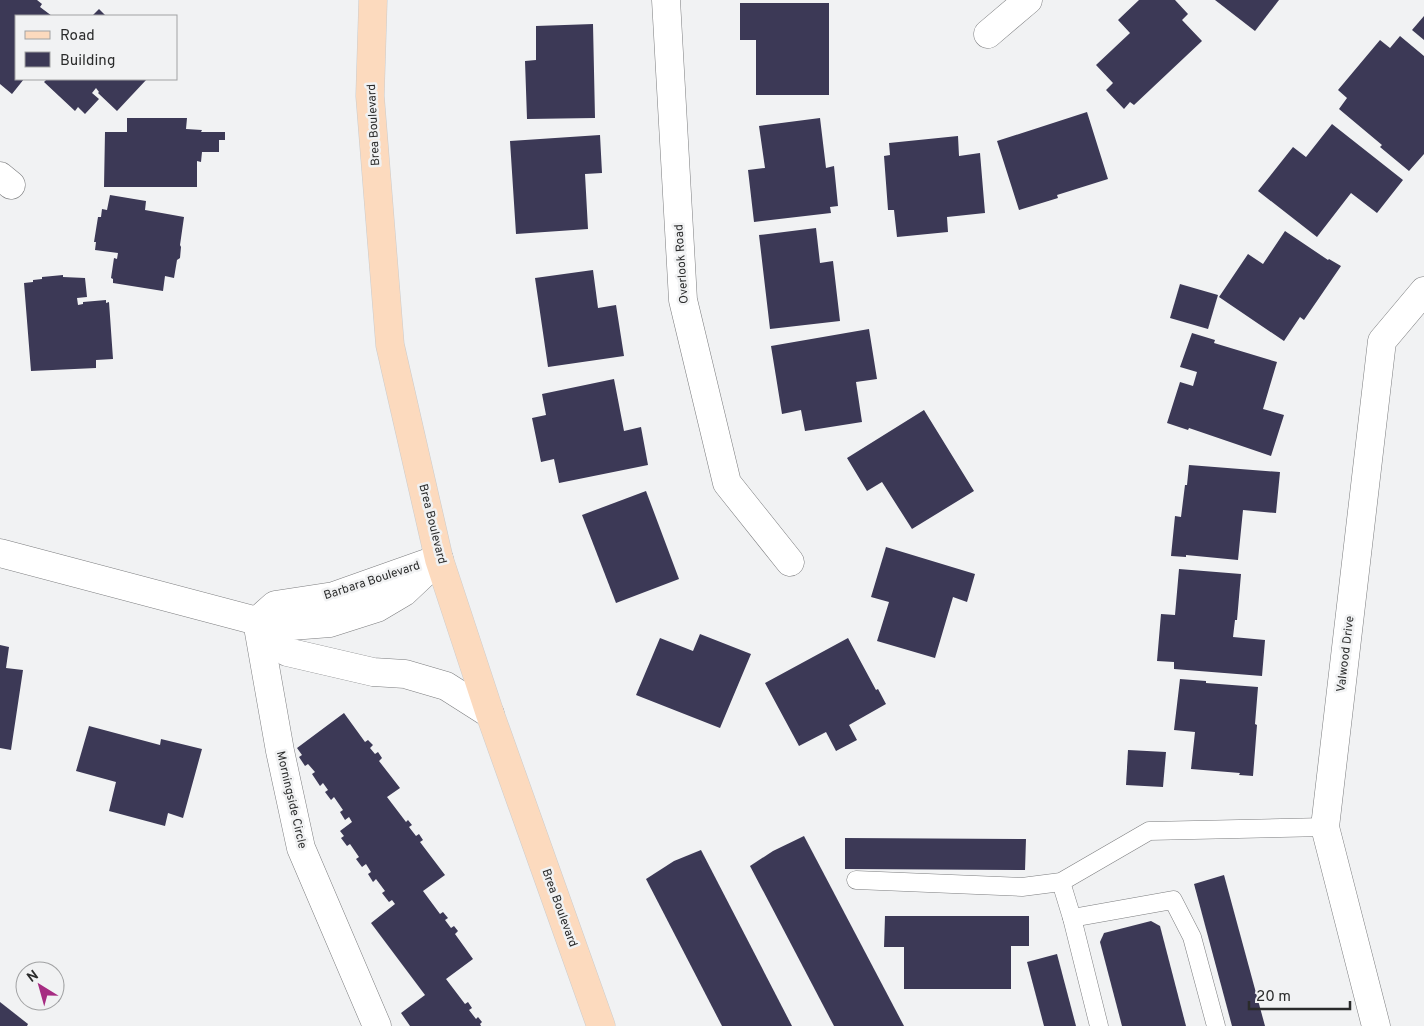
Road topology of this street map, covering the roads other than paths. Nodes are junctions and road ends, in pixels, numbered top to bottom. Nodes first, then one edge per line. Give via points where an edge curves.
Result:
1 (373, 0) edge
2 (666, 0) edge
3 (1028, 0) edge
4 (988, 34) dead end
5 (1424, 290) edge
6 (0, 553) edge
7 (439, 559) junction
8 (790, 562) dead end
9 (257, 621) junction
10 (490, 714) junction
11 (1325, 827) junction
12 (856, 880) dead end
13 (1060, 882) junction
14 (1072, 918) junction
15 (377, 1026) edge
16 (601, 1026) edge
17 (1099, 1026) edge
18 (1216, 1026) edge
19 (1376, 1026) edge

1 - 7 main road, Brea Boulevard via 370,96 390,345
2 - 8 street, Overlook Road via 683,300 727,484
3 - 4 street
5 - 11 street, Valwood Drive via 1382,341
6 - 9 street, Barbara Boulevard
7 - 9 street, Barbara Boulevard via 404,592 377,608 330,623 291,626
7 - 10 main road, Brea Boulevard
9 - 10 street via 287,652 373,672 404,674 446,686
9 - 15 street, Morningside Circle via 301,848
10 - 16 main road, Brea Boulevard
11 - 13 lane via 1149,831
11 - 19 street, Valwood Drive
12 - 13 lane via 1022,887
13 - 14 lane
14 - 17 lane
14 - 18 lane via 1173,900 1192,936

